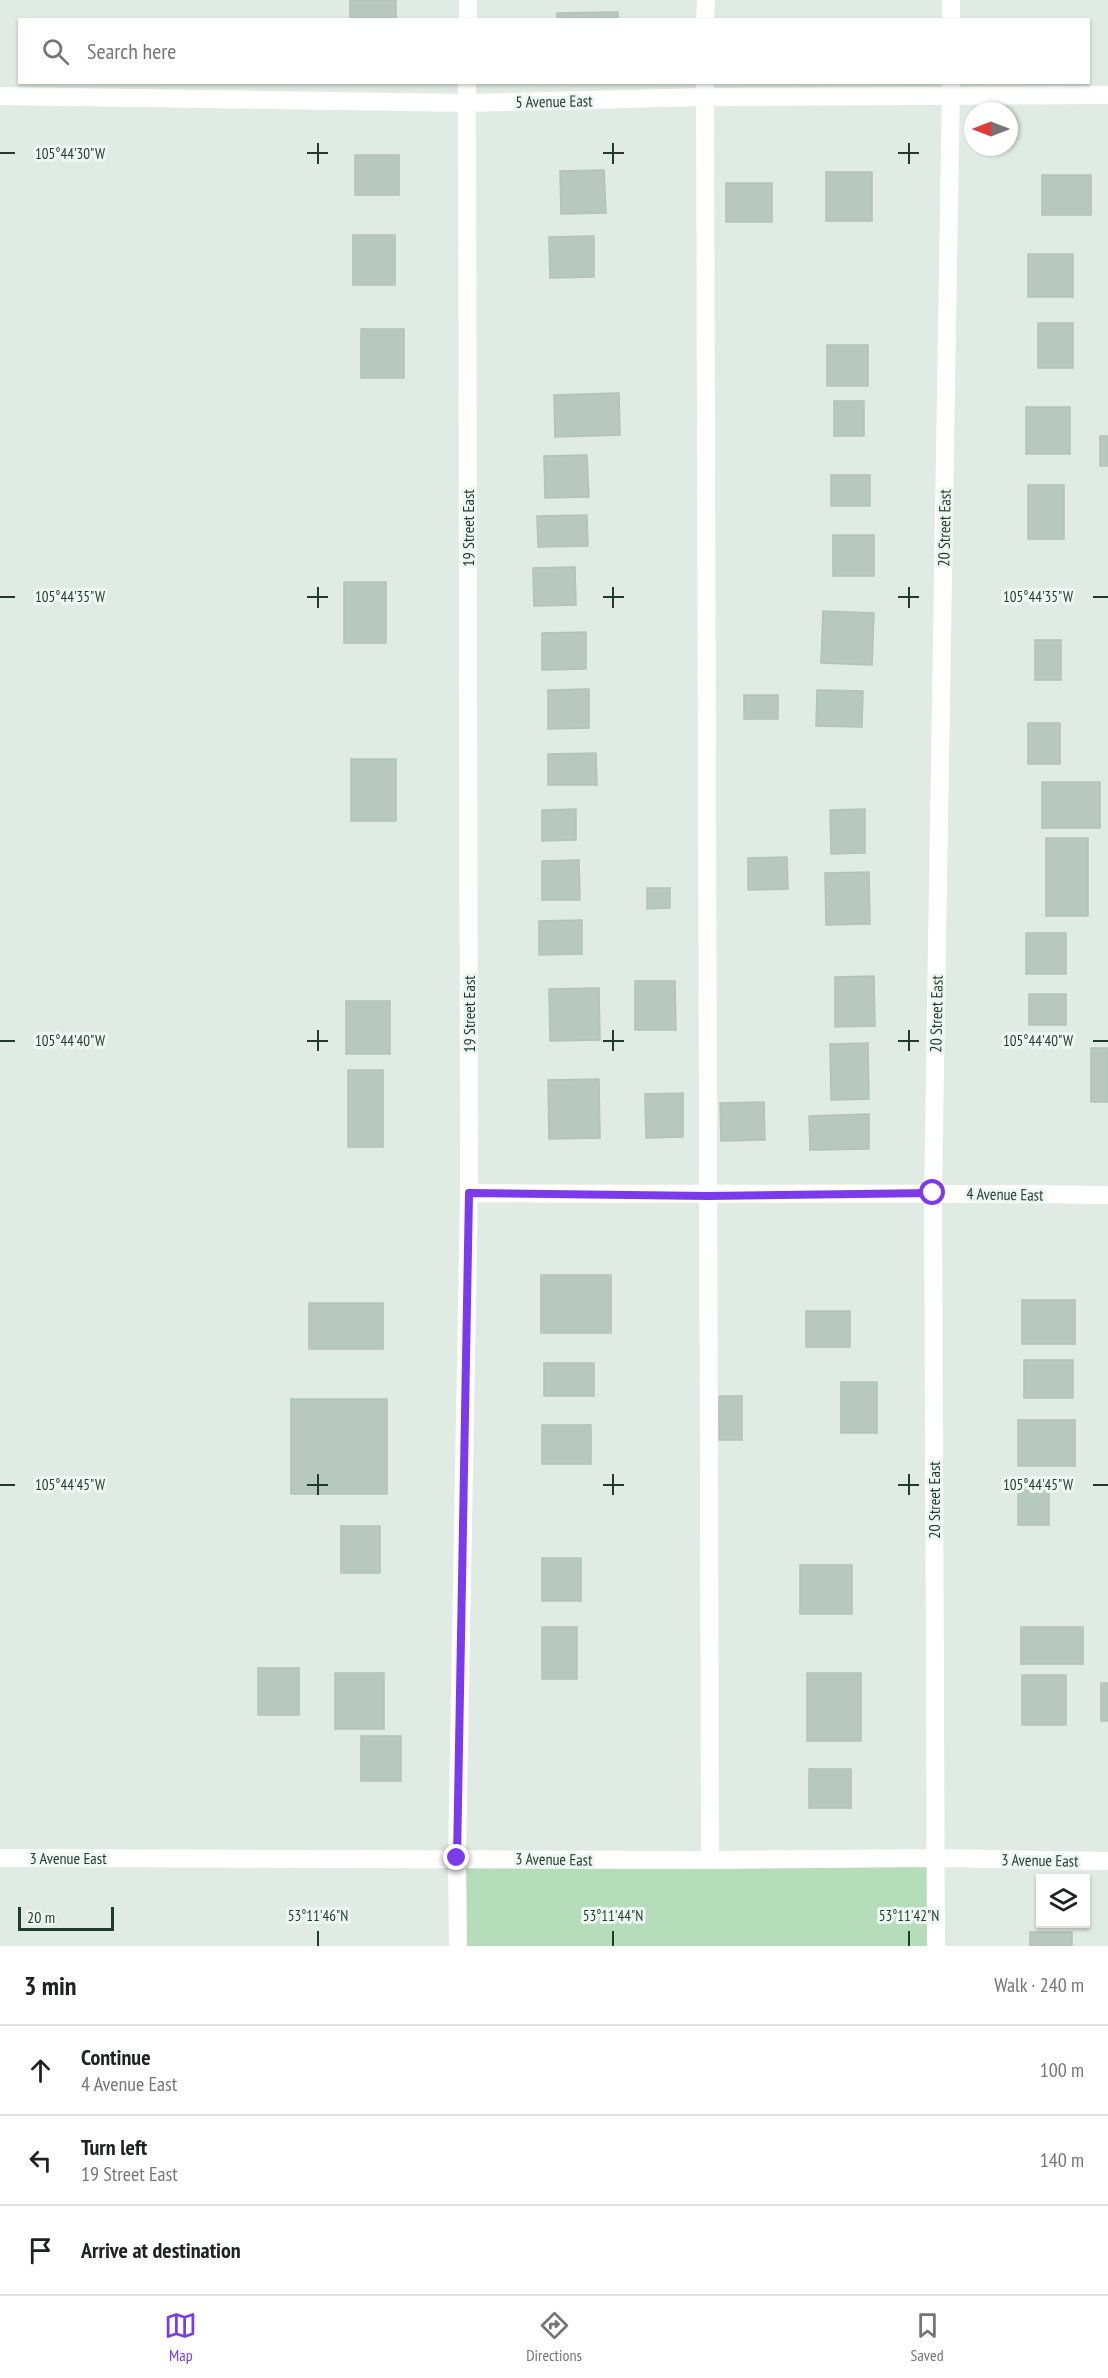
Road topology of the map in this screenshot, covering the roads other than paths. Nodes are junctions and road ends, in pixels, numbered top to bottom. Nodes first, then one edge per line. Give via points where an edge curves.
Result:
1 (468, 0) edge
2 (706, 0) edge
3 (951, 0) edge
4 (468, 18) edge
5 (705, 18) edge
6 (951, 18) edge
7 (467, 84) edge
8 (951, 89) edge
9 (705, 90) edge
10 (1108, 95) edge
11 (0, 96) edge
12 (467, 103) junction
13 (469, 1193) junction
14 (933, 1193) junction
15 (1108, 1195) edge
16 (708, 1196) junction
17 (0, 1858) edge
18 (457, 1858) junction
19 (935, 1858) junction
20 (710, 1860) junction
21 (1108, 1861) edge
22 (458, 1946) edge
23 (936, 1946) edge

1 - 4 street
2 - 5 street
3 - 6 street
7 - 12 street, 19 Street East
8 - 9 street, 5 Avenue East
8 - 10 street, 5 Avenue East
8 - 14 street, 20 Street East
9 - 12 street, 5 Avenue East
9 - 16 street
11 - 12 street, 5 Avenue East
12 - 13 street, 19 Street East
13 - 16 street, 4 Avenue East
13 - 18 street, 19 Street East
14 - 15 street, 4 Avenue East
14 - 16 street, 4 Avenue East
14 - 19 street, 20 Street East
16 - 20 street
17 - 18 street, 3 Avenue East
18 - 20 street, 3 Avenue East
18 - 22 street, 19 Street East
19 - 20 street, 3 Avenue East
19 - 21 street, 3 Avenue East
19 - 23 street, 20 Street East

